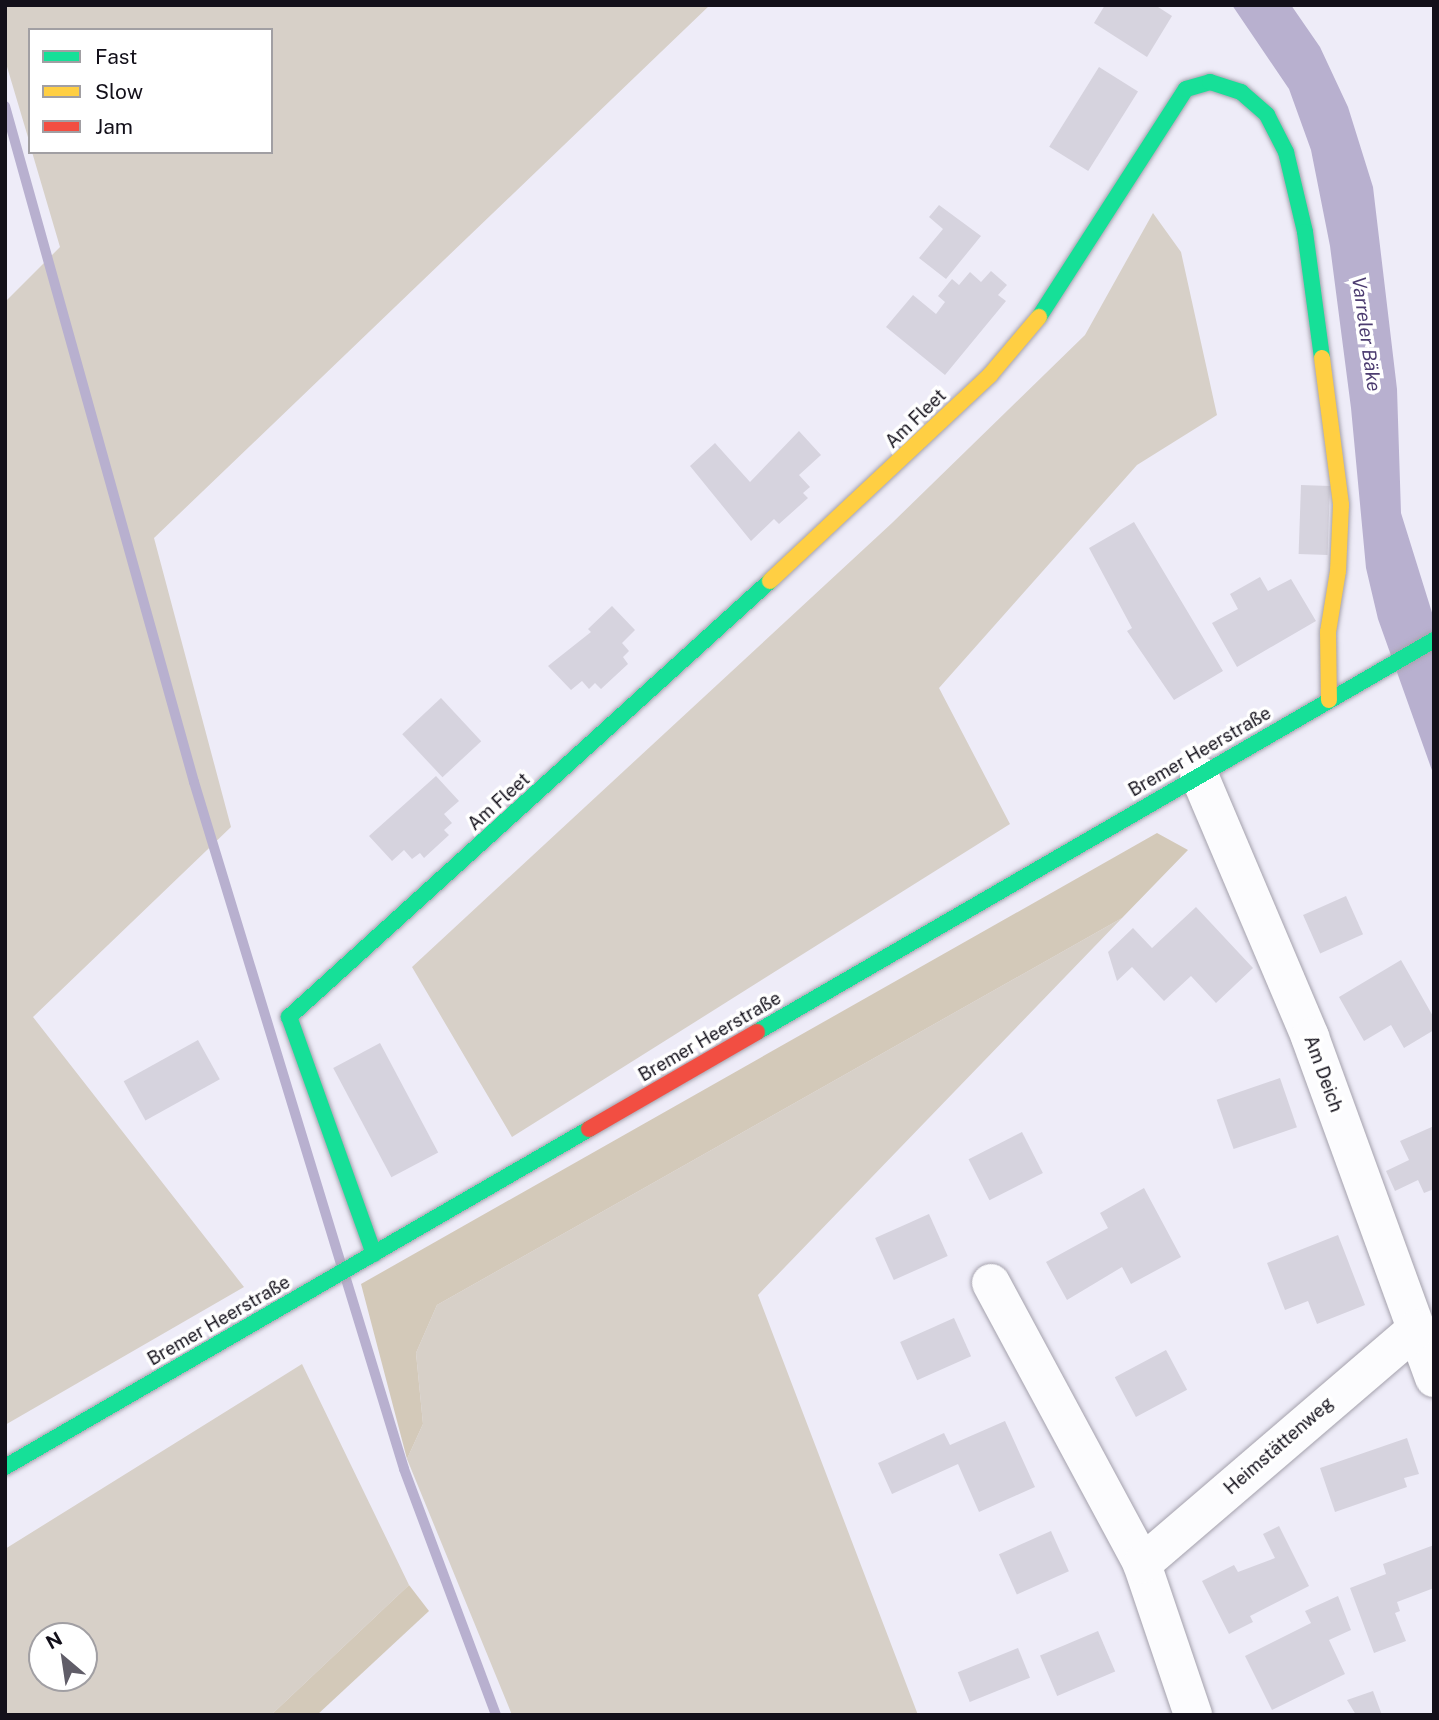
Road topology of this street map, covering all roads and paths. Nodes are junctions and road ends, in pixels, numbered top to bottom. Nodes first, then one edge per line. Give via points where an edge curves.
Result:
1 (1434, 640) edge
2 (1329, 700) junction
3 (1199, 775) junction
4 (369, 1256) junction
5 (991, 1283) dead end
6 (1416, 1329) junction
7 (1434, 1378) edge
8 (5, 1467) edge
9 (1142, 1564) junction
10 (1193, 1715) edge

1 - 2 street, Bremer Heerstraße
2 - 3 street, Bremer Heerstraße
2 - 4 street, Am Fleet via 1328,632 1338,572 1341,505 1305,232 1286,152 1267,115 1241,92 1210,82 1186,89 1074,268 990,375 700,647 289,1017
3 - 4 street, Bremer Heerstraße
3 - 6 street, Am Deich via 1310,1037
4 - 8 street, Bremer Heerstraße
5 - 9 street
6 - 7 street, Am Deich
6 - 9 street, Heimstättenweg
9 - 10 street

